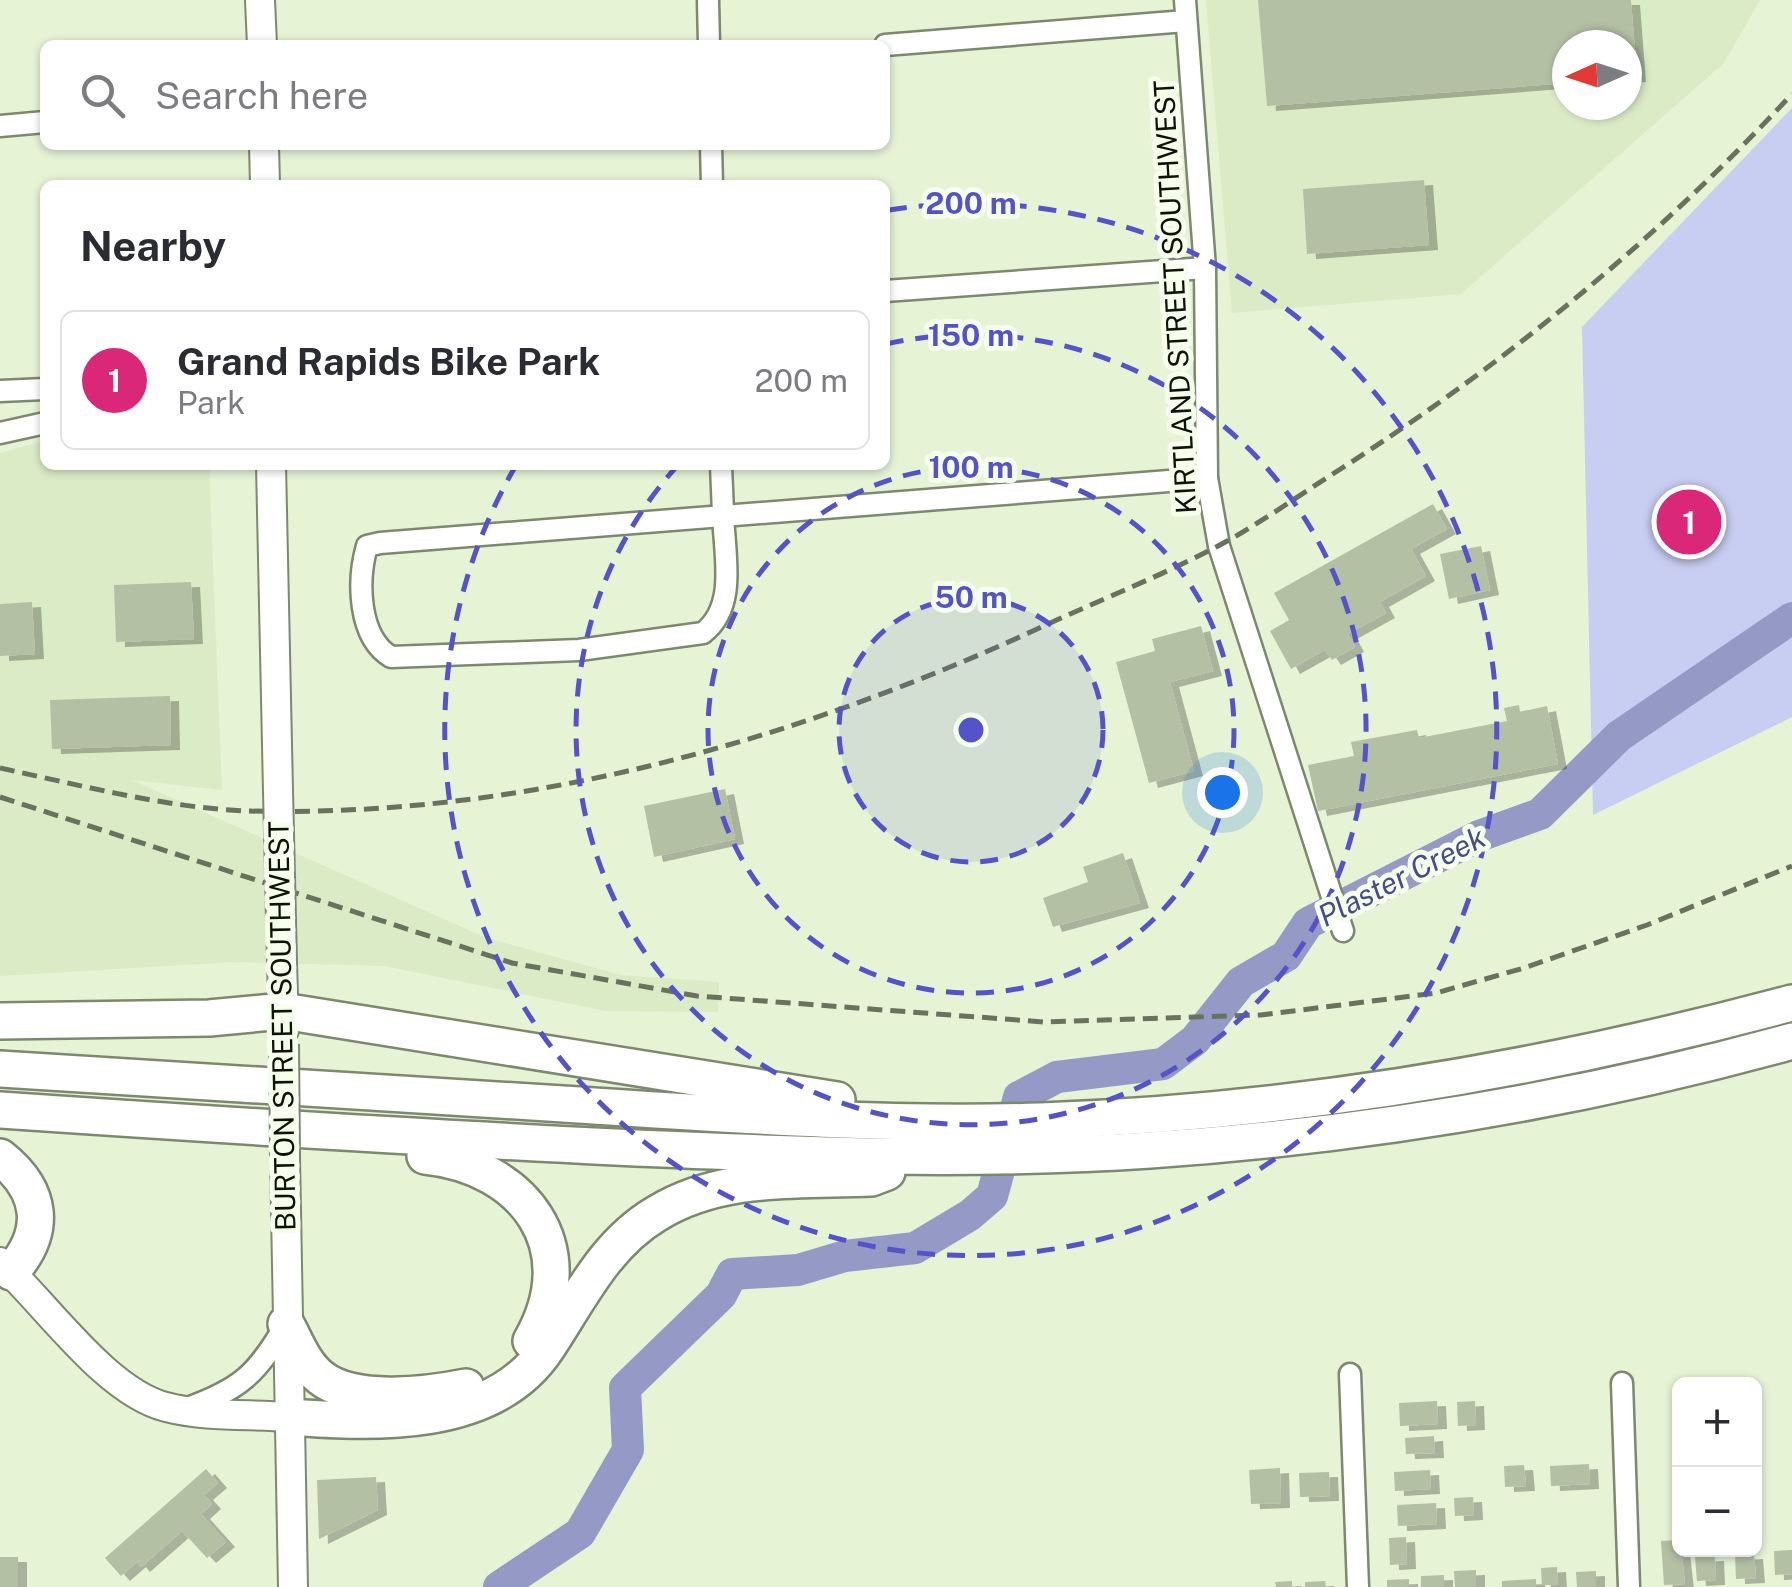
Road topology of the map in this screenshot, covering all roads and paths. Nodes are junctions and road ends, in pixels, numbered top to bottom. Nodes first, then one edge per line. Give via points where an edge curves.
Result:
1 (260, 0) edge
2 (708, 0) edge
3 (1185, 10) edge
4 (262, 40) edge
5 (709, 40) edge
6 (890, 44) edge
7 (40, 122) edge
8 (0, 126) edge
9 (264, 150) edge
10 (711, 150) edge
11 (265, 180) edge
12 (712, 180) edge
13 (1205, 268) junction
14 (890, 290) edge
15 (40, 389) edge
16 (0, 391) edge
17 (40, 425) edge
18 (0, 433) edge
19 (270, 470) edge
20 (721, 470) edge
21 (1207, 478) junction
22 (723, 513) junction
23 (1343, 931) dead end
24 (1792, 1004) edge
25 (0, 1021) edge
26 (284, 1028) junction
27 (1792, 1041) edge
28 (0, 1069) edge
29 (1531, 1084) junction
30 (0, 1110) edge
31 (954, 1122) junction
32 (368, 1135) junction
33 (932, 1156) junction
34 (0, 1157) edge
35 (6, 1267) edge
36 (286, 1324) junction
37 (1350, 1374) dead end
38 (1622, 1383) dead end
39 (181, 1410) junction
40 (288, 1417) junction
41 (293, 1587) edge
42 (1358, 1587) edge
43 (1628, 1587) edge

1 - 4 main road
2 - 5 street
3 - 6 street
3 - 13 street, KIRTLAND STREET SOUTHWEST
7 - 8 street
9 - 11 main road
10 - 12 street
13 - 14 street
13 - 21 street, KIRTLAND STREET SOUTHWEST
15 - 16 street
17 - 18 street
19 - 26 main road, BURTON STREET SOUTHWEST, bridge
20 - 22 street
21 - 22 street
21 - 23 street, KIRTLAND STREET SOUTHWEST via 1219,546
22 - 22 street via 726,601 703,634 579,650 392,658 367,630 367,546
24 - 29 highway
25 - 26 highway via 209,1018
26 - 31 highway via 602,1060
26 - 36 main road, BURTON STREET SOUTHWEST, bridge
27 - 29 highway via 1708,1064
28 - 31 highway via 715,1114
29 - 31 highway via 1245,1108
29 - 33 highway via 1208,1145
30 - 32 highway
32 - 33 highway
32 - 36 highway via 404,1154 481,1168 520,1195 538,1220 549,1256 542,1320 526,1349 492,1378 454,1390 409,1392 337,1388 311,1368
33 - 40 highway via 870,1178 743,1183 658,1212 613,1249 526,1374 477,1403 405,1418
34 - 35 highway via 24,1180 38,1212 30,1250
35 - 39 main road via 132,1391
36 - 39 street via 244,1382
36 - 40 main road, BURTON STREET SOUTHWEST
37 - 42 street
38 - 43 street
39 - 40 main road
40 - 41 main road, BURTON STREET SOUTHWEST

